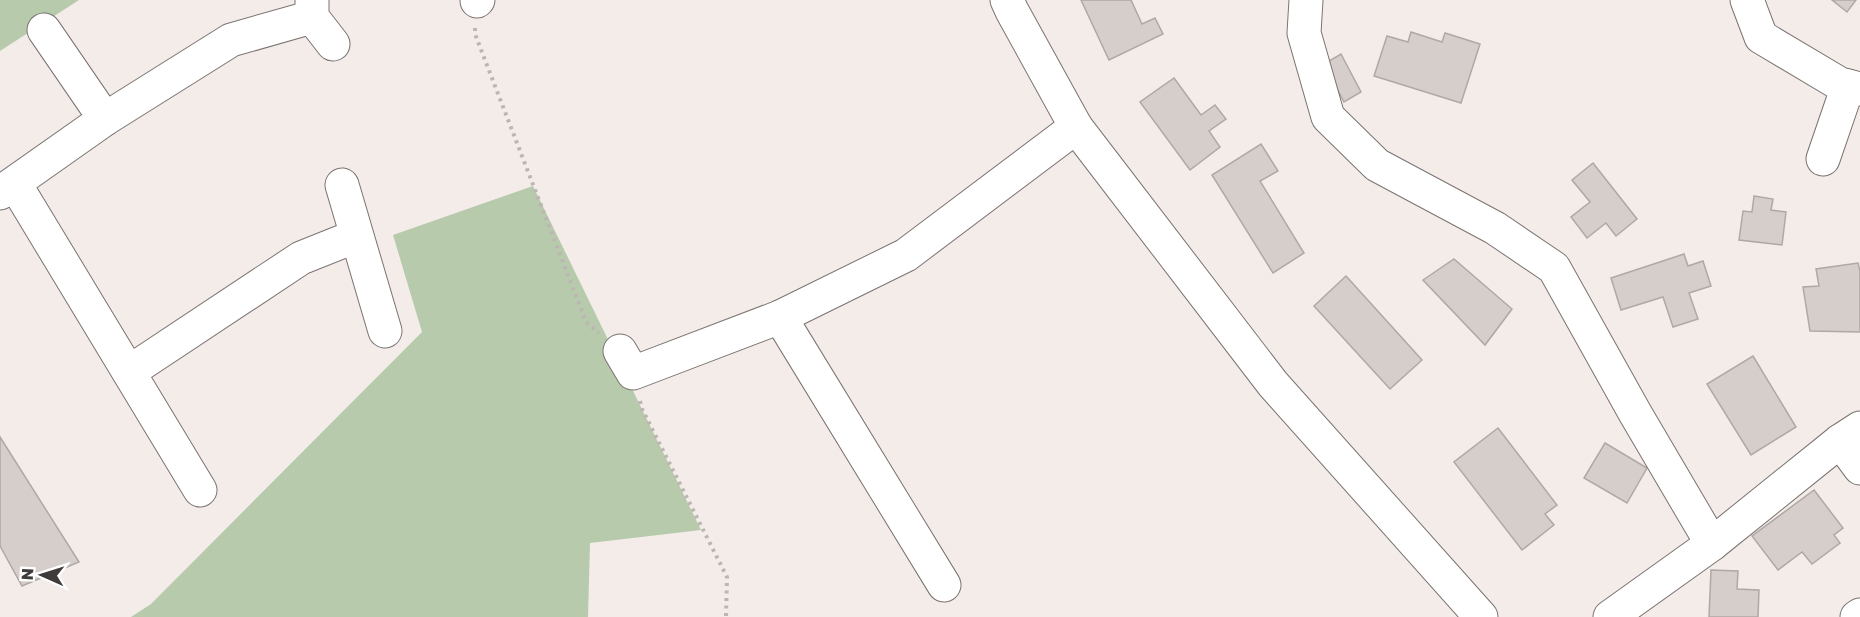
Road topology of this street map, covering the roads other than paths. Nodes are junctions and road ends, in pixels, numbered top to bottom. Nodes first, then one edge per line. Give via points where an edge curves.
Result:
1 (1007, 0) edge
2 (1306, 0) edge
3 (1747, 0) edge
4 (312, 8) edge
5 (44, 30) dead end
6 (333, 44) dead end
7 (1854, 88) edge
8 (105, 119) junction
9 (1076, 127) junction
10 (1823, 159) dead end
11 (342, 185) dead end
12 (8, 188) edge
13 (356, 236) junction
14 (780, 316) junction
15 (385, 331) dead end
16 (626, 362) road end
17 (129, 372) junction
18 (1850, 434) edge
19 (1860, 468) edge
20 (200, 490) dead end
21 (1712, 544) junction
22 (944, 585) dead end
23 (1481, 617) edge
24 (1610, 617) edge

1 - 9 street
2 - 21 street via 1304,33 1328,117 1377,165 1495,228 1554,268
3 - 7 street via 1761,37 1840,84
4 - 6 street
4 - 8 street via 231,40
5 - 8 street
7 - 10 street
8 - 12 street
9 - 14 street via 906,255
9 - 23 street via 1273,384
11 - 13 street
12 - 17 street
13 - 15 street
13 - 17 street via 301,258
14 - 16 street
14 - 22 street
17 - 20 street
18 - 19 street
18 - 21 street
21 - 24 street

